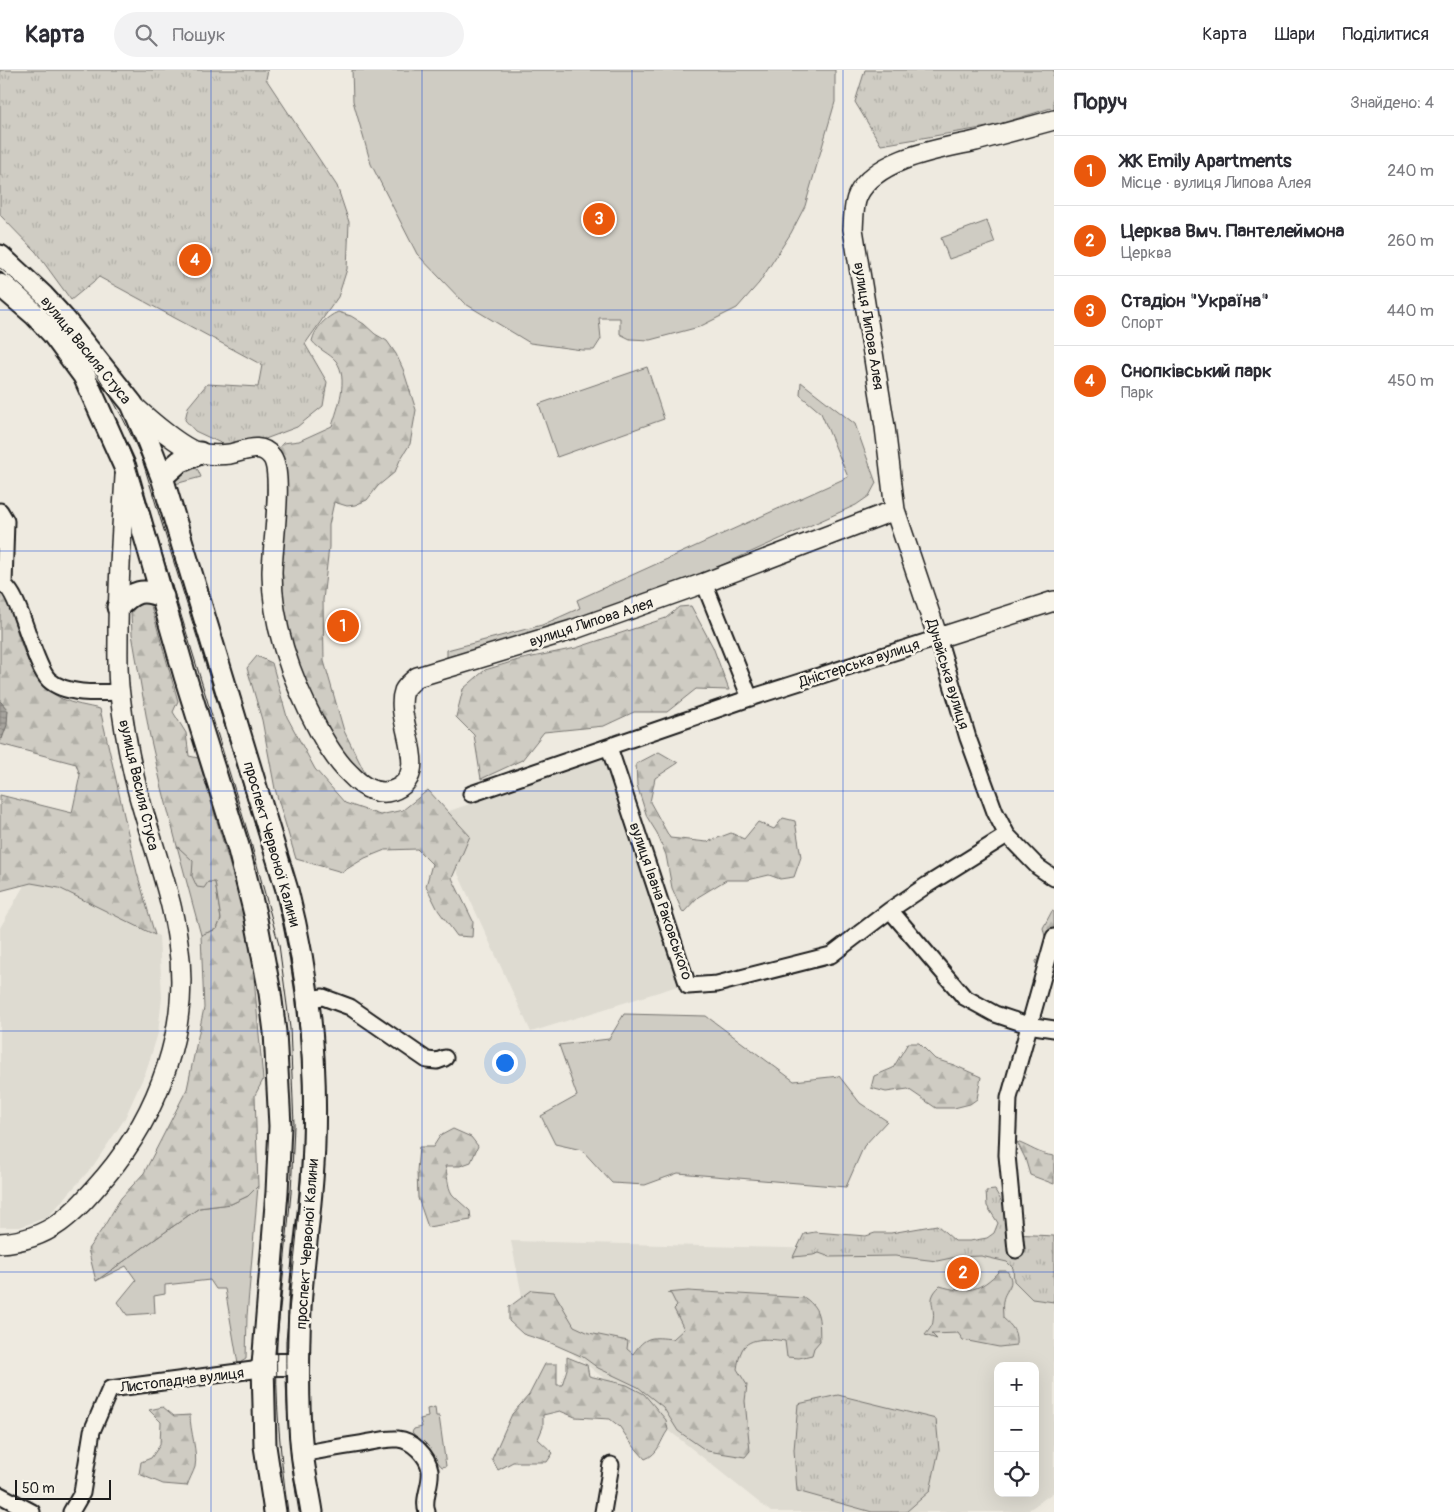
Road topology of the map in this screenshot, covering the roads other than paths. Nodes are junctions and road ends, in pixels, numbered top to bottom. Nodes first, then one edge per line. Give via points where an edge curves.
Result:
1 (1054, 120) edge
2 (0, 256) edge
3 (0, 285) edge
4 (132, 404) junction
5 (200, 453) junction
6 (125, 467) junction
7 (158, 467) junction
8 (895, 510) junction
9 (0, 511) edge
10 (704, 583) junction
11 (2, 584) edge
12 (163, 597) junction
13 (1054, 601) edge
14 (118, 607) junction
15 (938, 638) junction
16 (218, 664) junction
17 (186, 676) junction
18 (119, 692) junction
19 (750, 698) junction
20 (609, 747) junction
21 (472, 794) dead end
22 (1007, 835) junction
23 (1054, 878) edge
24 (890, 910) junction
25 (1054, 938) edge
26 (308, 999) junction
27 (1028, 1025) junction
28 (1054, 1029) edge
29 (445, 1058) dead end
30 (0, 1243) edge
31 (1016, 1250) dead end
32 (298, 1364) junction
33 (263, 1365) junction
34 (302, 1454) junction
35 (611, 1466) dead end
36 (0, 1495) edge
37 (32, 1512) edge
38 (71, 1512) edge
39 (275, 1512) edge
40 (312, 1512) edge
41 (427, 1512) edge
42 (603, 1512) edge

1 - 8 street, вулиця Липова Алея via 894,163 874,176 858,194 853,229
2 - 4 main road, вулиця Василя Стуса via 65,320
3 - 6 main road, вулиця Василя Стуса via 53,334 84,376
4 - 5 street, вулиця Липова Алея via 163,430
4 - 7 main road, вулиця Василя Стуса
5 - 7 main road
5 - 10 street, вулиця Липова Алея via 229,454 253,448 267,452 273,458 277,492 272,573 277,624 308,712 345,770 371,791 388,792 398,788 411,772 401,705 405,689 417,677 572,630
6 - 12 main road
6 - 14 street, вулиця Василя Стуса
7 - 16 main road, проспект Червоної Калини
8 - 10 street, вулиця Липова Алея
8 - 15 street, Дунайська вулиця
9 - 11 street via 6,521
10 - 19 street
11 - 18 street via 9,588 19,608 36,658 49,680 71,690
12 - 14 main road via 139,592 129,596
12 - 17 main road
13 - 15 street, Дністерська вулиця
14 - 18 street, вулиця Василя Стуса
15 - 19 street, Дністерська вулиця
15 - 22 street, Дунайська вулиця via 982,779
16 - 17 main road
16 - 26 main road, проспект Червоної Калини via 288,890
17 - 33 main road via 238,846 272,1003 280,1126
18 - 30 street, вулиця Василя Стуса via 139,794 178,940 181,983 172,1048 165,1074 144,1122 90,1194 66,1219 47,1232 29,1239
19 - 20 street, Дністерська вулиця
20 - 21 street, Дністерська вулиця
20 - 24 street, вулиця Івана Раковського via 688,986 718,984 830,955
22 - 23 street, Дунайська вулиця via 1038,867
22 - 24 street
24 - 27 street via 964,997 995,1014
25 - 27 street
26 - 29 street via 323,997 350,1007 428,1060
26 - 32 main road, проспект Червоної Калини via 314,1141
27 - 28 street
27 - 31 street via 1009,1098 1008,1155
32 - 33 main road
32 - 34 main road, проспект Червоної Калини
33 - 38 street, Листопадна вулиця via 253,1370 110,1389 92,1430 82,1493
33 - 39 main road via 265,1446
34 - 40 main road, проспект Червоної Калини
34 - 41 street via 380,1440 408,1442 427,1460 430,1471 425,1501
35 - 42 street
36 - 37 street

